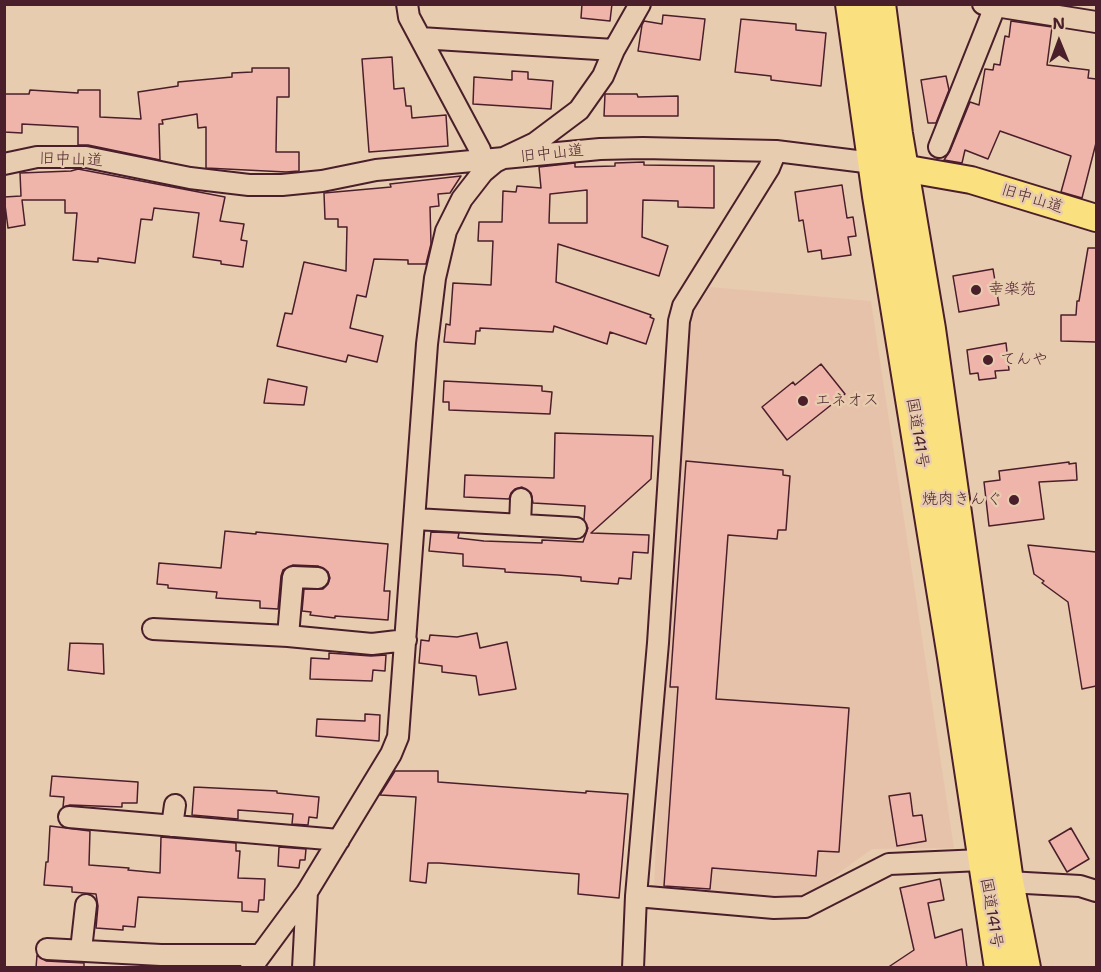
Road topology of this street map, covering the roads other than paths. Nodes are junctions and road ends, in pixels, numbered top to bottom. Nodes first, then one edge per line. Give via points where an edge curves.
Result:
1 (407, 4) edge
2 (640, 4) edge
3 (851, 4) edge
4 (880, 4) edge
5 (992, 5) edge
6 (1096, 22) edge
7 (420, 38) junction
8 (614, 50) junction
9 (939, 147) dead end
10 (776, 151) junction
11 (492, 160) junction
12 (873, 163) junction
13 (4, 164) edge
14 (903, 168) junction
15 (1096, 218) edge
16 (522, 499) dead end
17 (415, 519) junction
18 (520, 525) junction
19 (576, 528) dead end
20 (318, 578) dead end
21 (153, 629) dead end
22 (288, 636) junction
23 (406, 640) junction
24 (175, 805) dead end
25 (69, 817) dead end
26 (172, 825) junction
27 (339, 840) junction
28 (982, 860) junction
29 (1008, 882) junction
30 (1096, 891) edge
31 (307, 892) junction
32 (636, 896) junction
33 (86, 905) dead end
34 (47, 949) dead end
35 (81, 950) junction
36 (256, 961) edge
37 (303, 968) edge
38 (633, 968) edge
39 (1000, 968) edge
40 (1024, 968) edge

1 - 7 street
2 - 8 street
3 - 12 highway, 国道141号
4 - 14 highway, 国道141号
5 - 6 street
5 - 9 street
7 - 8 street
7 - 11 street via 480,150
8 - 11 street via 603,76 579,110 535,142
10 - 11 street, 旧中山道 via 643,147
10 - 12 street, 旧中山道
10 - 32 street via 683,306 679,321 658,643
11 - 13 street, 旧中山道 via 376,170 282,185 190,178 86,157 37,157
11 - 17 street via 462,199 440,254 427,344
12 - 14 main road, 旧中山道
12 - 28 highway, 国道141号
14 - 15 main road, 旧中山道 via 971,180
14 - 29 highway, 国道141号 via 930,329
16 - 18 street
17 - 18 street
17 - 23 street
18 - 19 street
20 - 22 street via 293,577
21 - 22 street
22 - 23 street via 372,644
23 - 27 street via 398,737
24 - 26 street
25 - 26 street
26 - 27 street
27 - 31 street
28 - 32 street via 889,864 805,907 774,908
28 - 39 highway, 国道141号
29 - 30 street via 1080,886
29 - 40 highway, 国道141号
31 - 36 street
31 - 37 street
32 - 38 street
33 - 35 street
34 - 35 street
35 - 36 street

